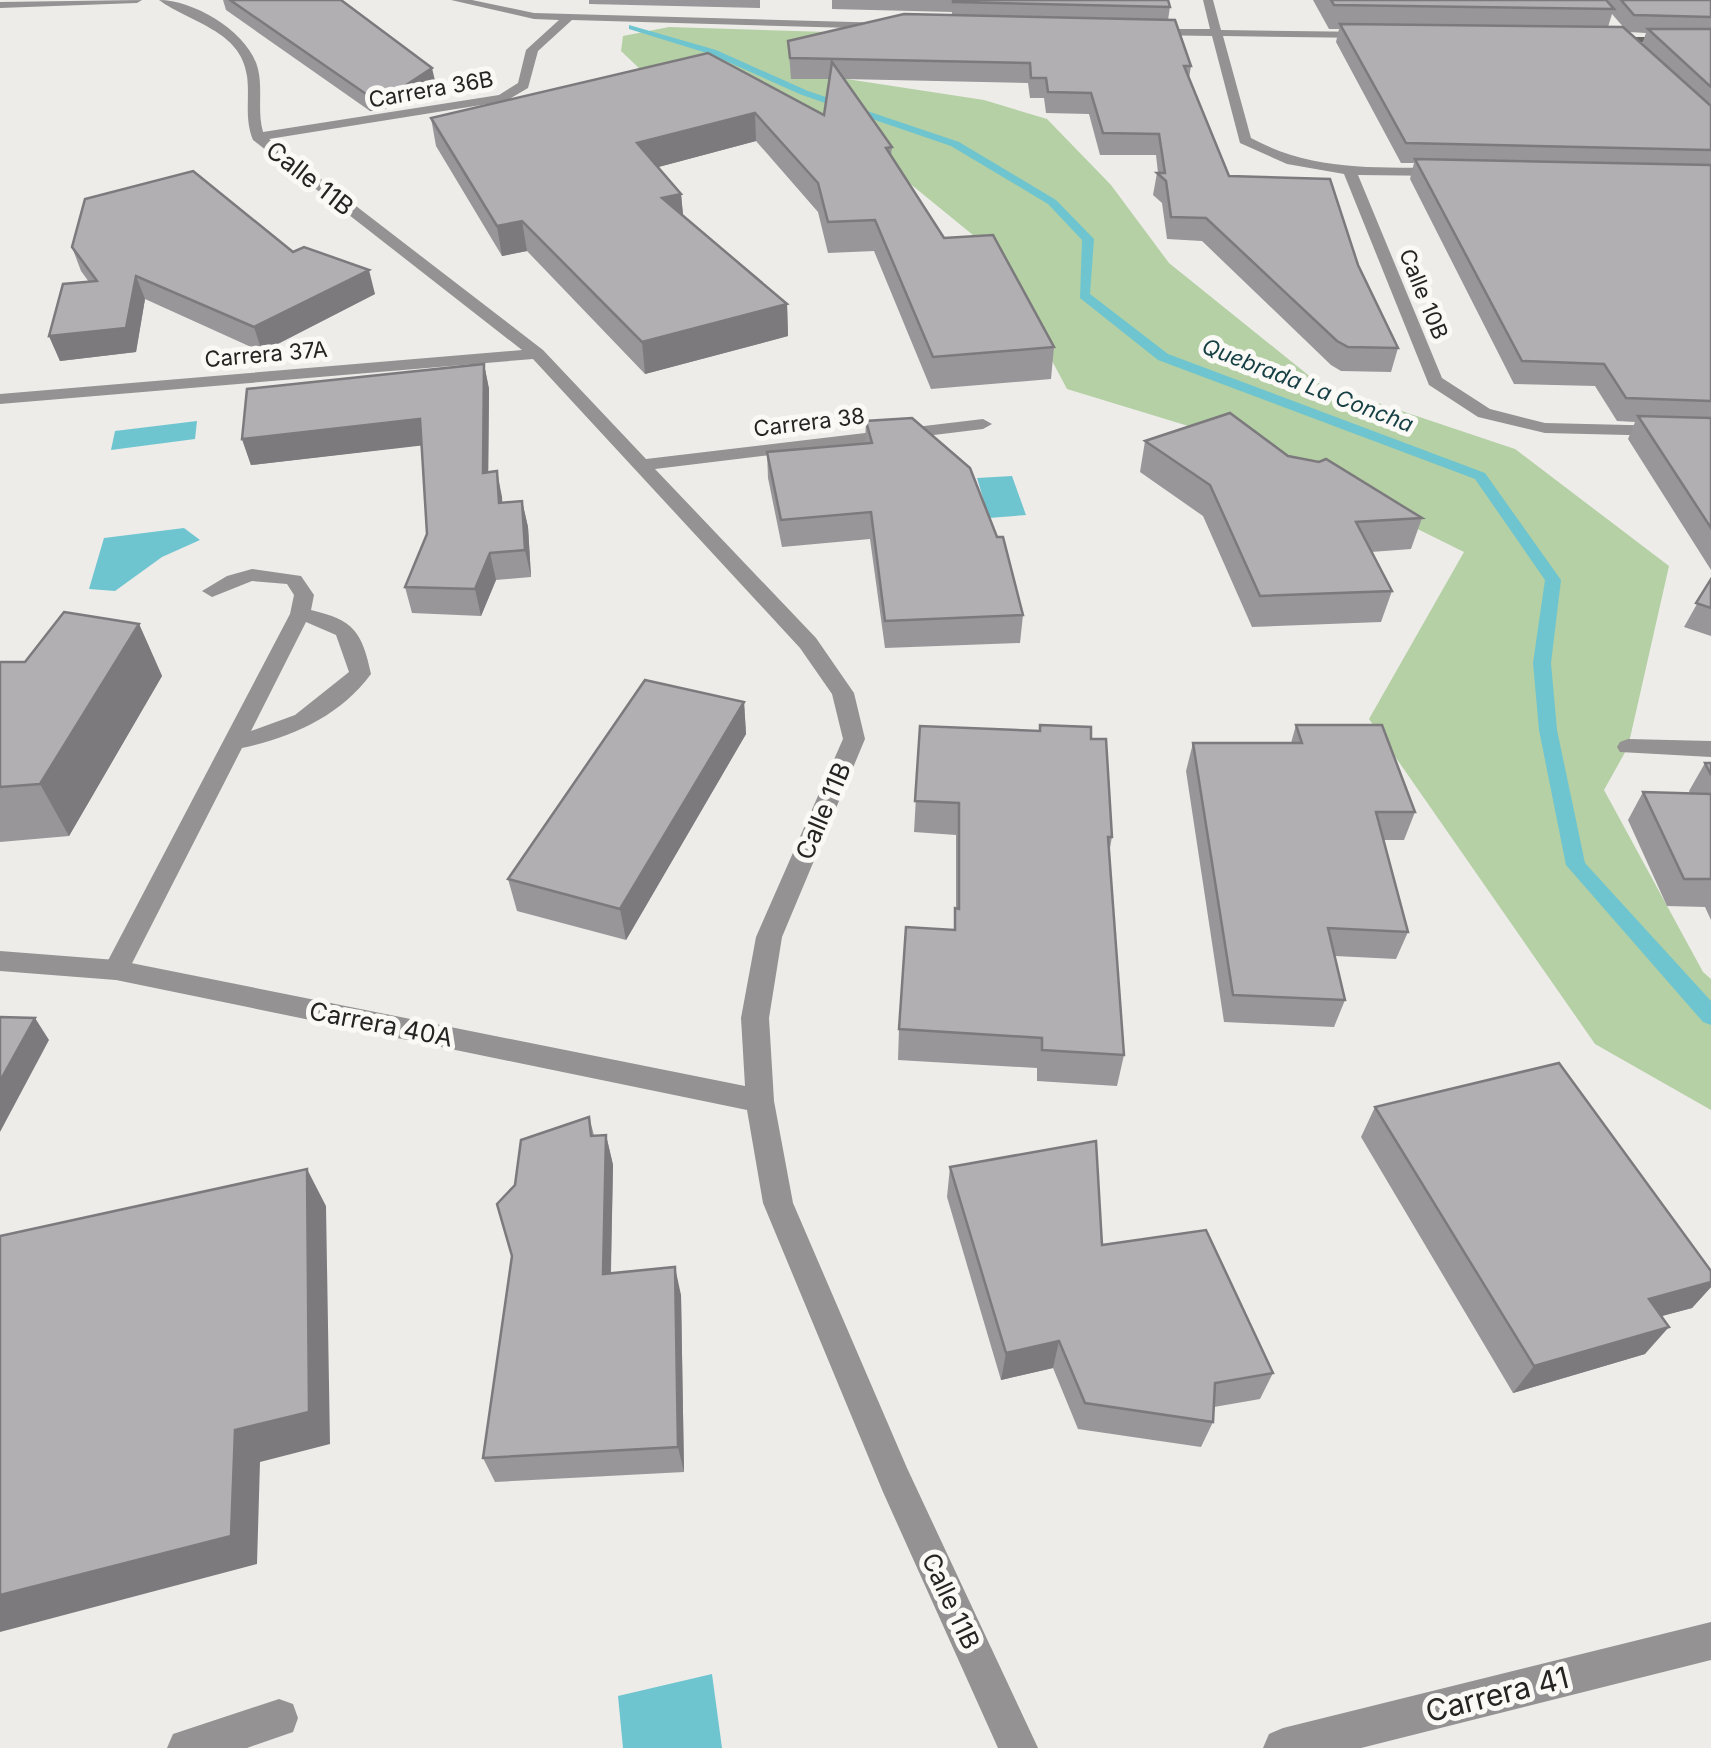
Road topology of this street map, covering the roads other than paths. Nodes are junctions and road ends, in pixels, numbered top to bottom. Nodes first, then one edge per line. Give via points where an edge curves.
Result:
1 (137, 0) edge
2 (164, 0) edge
3 (456, 0) edge
4 (1208, 0) edge
5 (0, 5) edge
6 (568, 18) junction
7 (901, 26) edge
8 (1140, 32) edge
9 (1219, 34) junction
10 (1376, 36) edge
11 (1711, 40) edge
12 (1642, 58) edge
13 (258, 137) junction
14 (1349, 170) junction
15 (1463, 172) edge
16 (537, 354) junction
17 (0, 399) edge
18 (983, 424) dead end
19 (1711, 432) edge
20 (641, 465) junction
21 (212, 591) dead end
22 (300, 614) junction
23 (234, 742) junction
24 (1628, 747) dead end
25 (1711, 749) edge
26 (0, 961) edge
27 (116, 970) junction
28 (760, 1100) junction
29 (1711, 1641) edge
30 (279, 1718) dead end
31 (188, 1748) edge
32 (1018, 1748) edge
33 (1284, 1748) edge

1 - 5 street
2 - 13 street, Calle 11B via 237,41 253,71 250,116
3 - 6 street
4 - 9 street
6 - 7 street
6 - 13 street, Carrera 36B via 532,50 524,85 502,98
8 - 9 street
9 - 10 street
9 - 14 street via 1245,140 1270,157 1309,169
11 - 12 street via 1615,36
13 - 16 street, Calle 11B
14 - 15 street
14 - 19 street, Calle 10B via 1435,381 1484,413 1545,428
16 - 17 street, Carrera 37A
16 - 20 street, Calle 11B
18 - 20 street, Carrera 38
20 - 28 street, Calle 11B via 808,643 843,693 854,739 769,937 755,1018
21 - 22 street via 241,575 264,572 294,580 304,595
22 - 23 street
22 - 23 street via 337,622 353,640 360,674 322,710 285,731
23 - 27 street
24 - 25 street
26 - 27 street, Carrera 40A
27 - 28 street, Carrera 40A
28 - 32 street, Calle 11B via 778,1203
29 - 33 street, Carrera 41
30 - 31 street

